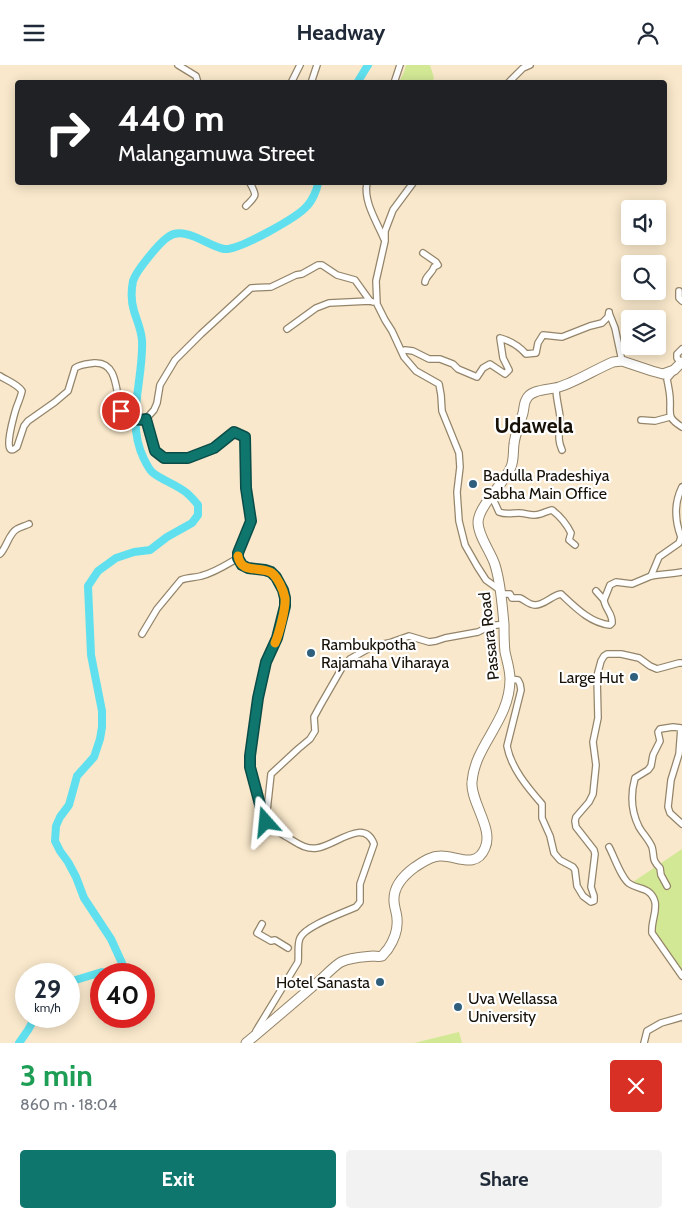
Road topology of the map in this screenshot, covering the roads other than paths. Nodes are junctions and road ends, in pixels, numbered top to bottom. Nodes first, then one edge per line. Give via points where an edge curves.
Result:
1 (178, 65) edge
2 (300, 65) edge
3 (317, 65) edge
4 (400, 65) edge
5 (530, 65) edge
6 (197, 80) edge
7 (292, 80) edge
8 (312, 80) edge
9 (395, 80) edge
10 (511, 80) edge
11 (251, 185) edge
12 (366, 185) edge
13 (412, 185) edge
14 (246, 206) dead end
15 (385, 241) junction
16 (423, 253) dead end
17 (425, 282) dead end
18 (679, 291) dead end
19 (370, 301) junction
20 (682, 301) edge
21 (377, 304) junction
22 (288, 329) dead end
23 (682, 349) edge
24 (405, 350) dead end
25 (622, 361) junction
26 (679, 365) edge
27 (0, 376) edge
28 (556, 388) junction
29 (670, 417) junction
30 (144, 420) junction
31 (641, 420) dead end
32 (682, 427) edge
33 (562, 450) dead end
34 (682, 487) edge
35 (493, 495) junction
36 (29, 524) dead end
37 (575, 545) dead end
38 (0, 554) edge
39 (238, 558) junction
40 (682, 572) edge
41 (651, 576) junction
42 (596, 591) dead end
43 (501, 592) junction
44 (604, 600) junction
45 (504, 624) junction
46 (142, 634) dead end
47 (682, 663) edge
48 (510, 679) junction
49 (266, 822) junction
50 (682, 824) edge
51 (609, 847) dead end
52 (667, 886) dead end
53 (262, 924) dead end
54 (288, 948) dead end
55 (682, 976) edge
56 (682, 1017) edge
57 (249, 1041) edge
58 (644, 1043) edge

1 - 6 street
2 - 7 street
3 - 8 street
4 - 9 street
5 - 10 street
11 - 14 street via 256,194
12 - 15 street via 367,200
13 - 15 street via 393,210
15 - 21 street via 376,281
16 - 17 street via 438,265
18 - 20 street
19 - 21 street
19 - 22 street via 322,305
19 - 30 street via 355,279 337,275 322,265 271,287 251,288 175,360 160,385 154,410
21 - 43 street via 404,357 416,371 438,384 442,411 460,458 457,492 465,545 486,580
23 - 26 street via 677,354
24 - 25 street via 454,364 476,377 490,364 505,374 509,370 500,339 518,345 526,353 536,353 543,335 562,337 602,323 609,312 616,328
25 - 26 highway via 663,374
25 - 28 highway, Passara Road
26 - 29 street via 667,379
27 - 30 street via 22,389 6,444 11,450 16,447 28,421 68,391 78,366 105,364 115,381 121,411 126,416
28 - 33 street via 560,417 558,443
28 - 35 highway, Passara Road via 533,392 526,399 511,467
29 - 31 street
29 - 32 street
30 - 39 street via 155,451 164,458 188,458 214,448 234,432 245,437 246,488 251,521
34 - 41 street via 676,515 681,537 679,543 659,557
35 - 37 street via 499,512 503,514 523,513 529,516 552,510 562,518 571,533 569,540
35 - 43 highway, Passara Road via 478,525
36 - 38 street via 12,533
39 - 46 street via 211,573 181,580
39 - 49 street via 248,568 271,572 285,598 277,638 266,662 258,698 250,756 250,767
40 - 41 street
41 - 44 street via 632,584 616,582 610,585
42 - 44 street
43 - 44 street via 534,605 562,594 586,616 610,625 611,616
43 - 45 highway, Passara Road
45 - 48 highway, Passara Road
45 - 49 street via 429,642 409,636 373,646 350,659 314,717 316,731 271,773
47 - 48 street via 656,669 639,657 621,654 607,654 601,661 597,676 598,718 593,742 596,765 594,794 575,821 595,854 591,887 594,901 591,902 577,886 573,867 554,853 542,818 542,804 522,780 508,751 521,690 518,680
48 - 57 highway, Passara Road via 505,710 482,749 471,784 486,835 487,843 482,854 471,860 436,856 406,874 395,890 397,929 387,951 382,955 353,957 342,962
49 - 57 street via 305,848 318,848 358,833 366,833 374,845 360,884 360,902 356,907 310,928 300,937 298,962
50 - 52 street via 668,807 681,728 660,729 660,741 651,766 635,778 631,804
51 - 55 street via 624,878 650,893 654,899 652,933
53 - 54 street via 257,933
56 - 58 street via 648,1031

